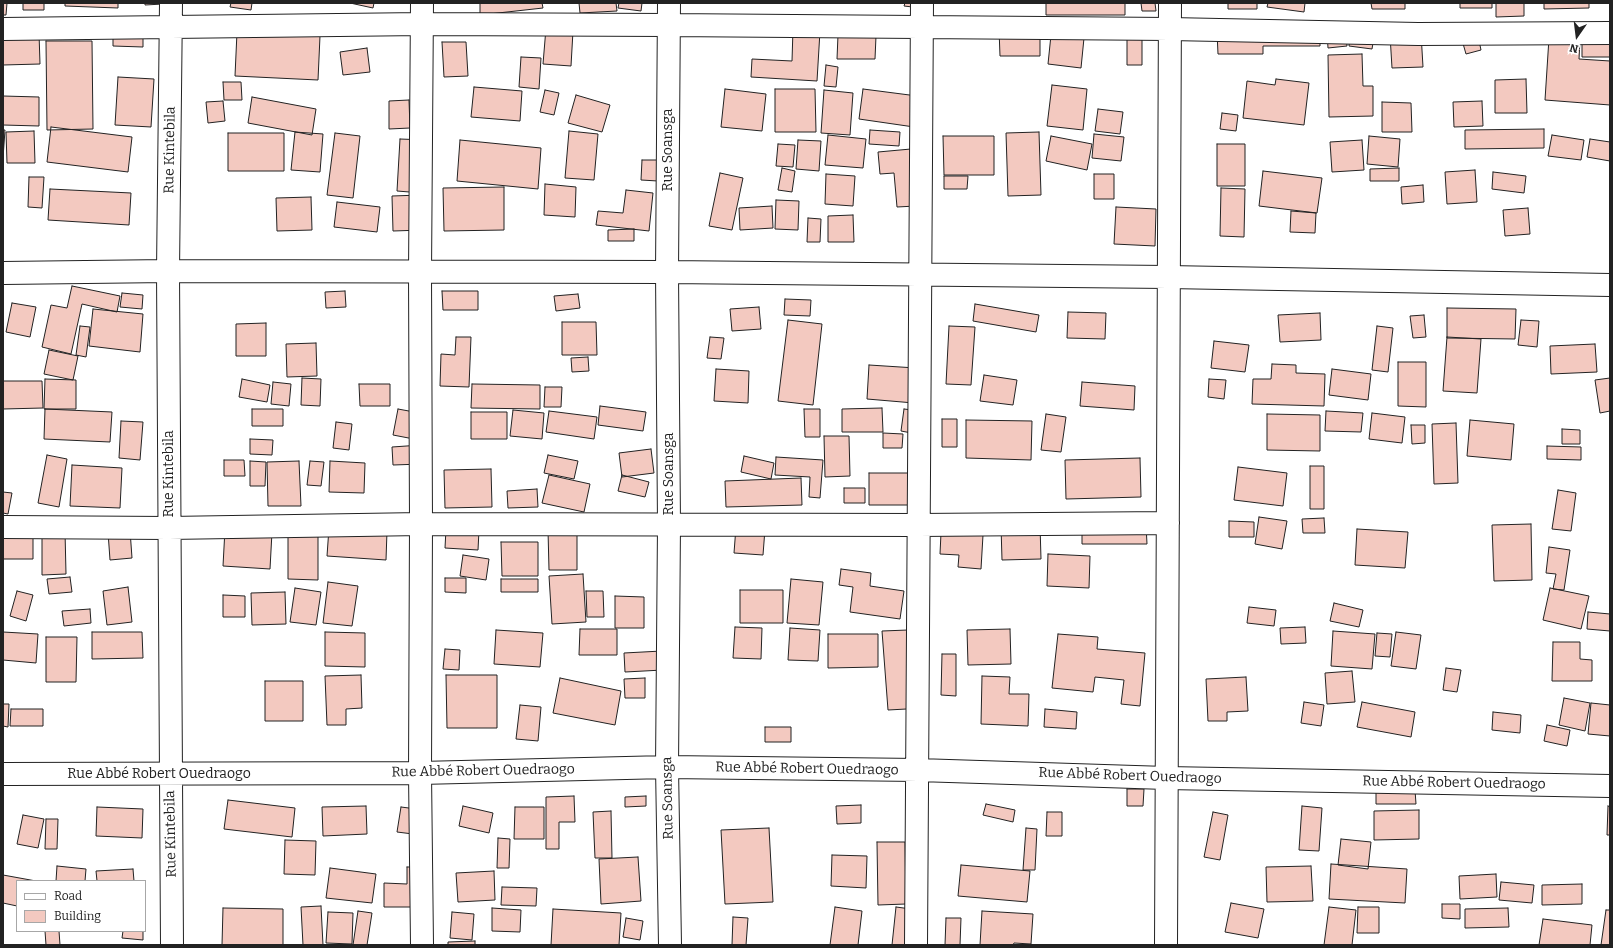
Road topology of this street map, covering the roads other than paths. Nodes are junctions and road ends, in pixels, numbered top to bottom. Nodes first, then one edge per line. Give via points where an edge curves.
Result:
1 (172, 3) edge
2 (668, 3) edge
3 (922, 3) edge
4 (1170, 3) edge
5 (422, 14) edge
6 (668, 25) junction
7 (922, 26) junction
8 (172, 28) junction
9 (3, 29) edge
10 (1170, 29) junction
11 (1610, 33) edge
12 (168, 272) junction
13 (667, 272) junction
14 (3, 273) edge
15 (420, 273) junction
16 (919, 275) junction
17 (1168, 277) junction
18 (1610, 285) edge
19 (1168, 523) junction
20 (421, 524) junction
21 (669, 525) junction
22 (919, 525) junction
23 (3, 527) edge
24 (169, 528) junction
25 (667, 767) junction
26 (918, 770) junction
27 (420, 773) junction
28 (3, 774) edge
29 (170, 774) junction
30 (1166, 778) junction
31 (1610, 786) edge
32 (172, 945) edge
33 (422, 945) edge
34 (670, 945) edge
35 (916, 945) edge
36 (1166, 945) edge

1 - 8 street, Rue Kintebila
2 - 6 street, Rue Soansga
3 - 7 street
4 - 10 street
5 - 6 street
5 - 8 street
5 - 15 street
6 - 7 street
6 - 13 street, Rue Soansga
7 - 10 street
7 - 16 street
8 - 9 street
8 - 12 street, Rue Kintebila
10 - 11 street via 1418,34
10 - 17 street
12 - 14 street
12 - 15 street
12 - 24 street, Rue Kintebila
13 - 15 street
13 - 16 street
13 - 21 street, Rue Soansga
15 - 20 street
16 - 17 street
16 - 22 street
17 - 18 street
17 - 19 street
19 - 22 street
19 - 30 street
20 - 21 street
20 - 24 street
20 - 27 street
21 - 22 street
21 - 25 street, Rue Soansga
22 - 26 street
23 - 24 street
24 - 29 street, Rue Kintebila
25 - 26 street, Rue Abbé Robert Ouedraogo
25 - 27 street, Rue Abbé Robert Ouedraogo
25 - 34 street, Rue Soansga
26 - 30 street, Rue Abbé Robert Ouedraogo
26 - 35 street
27 - 29 street, Rue Abbé Robert Ouedraogo
27 - 33 street
28 - 29 street, Rue Abbé Robert Ouedraogo
29 - 32 street, Rue Kintebila
30 - 31 street, Rue Abbé Robert Ouedraogo
30 - 36 street

